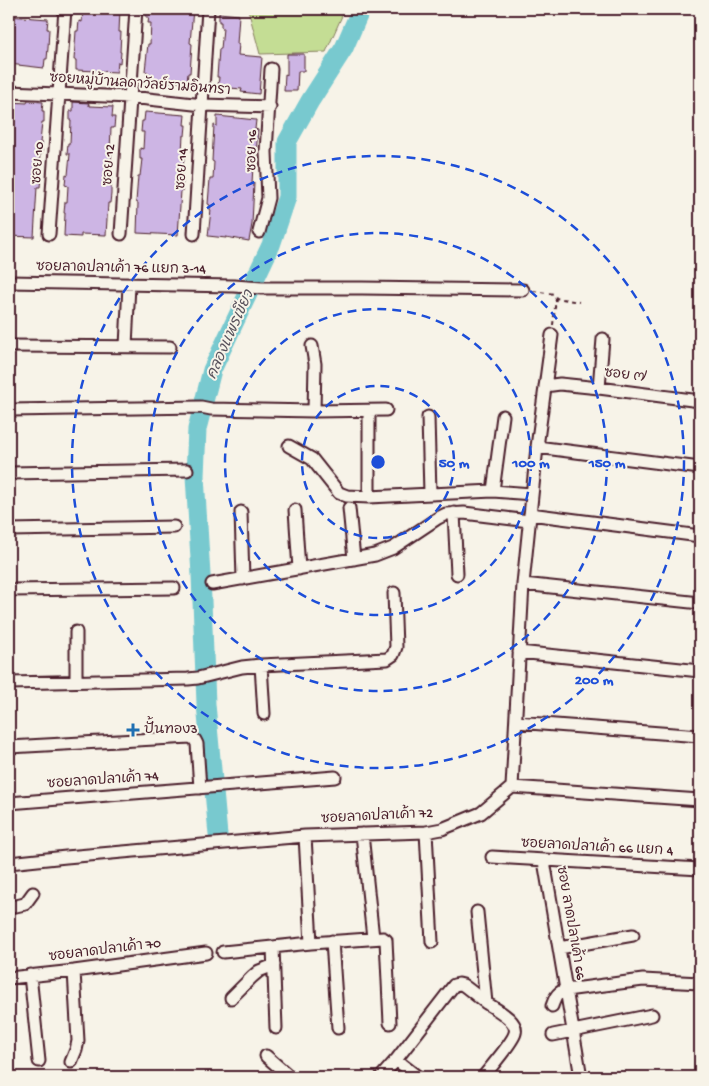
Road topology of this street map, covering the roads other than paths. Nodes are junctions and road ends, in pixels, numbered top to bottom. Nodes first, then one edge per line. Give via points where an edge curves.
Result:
1 (65, 9) edge
2 (136, 9) edge
3 (208, 9) edge
4 (271, 70) dead end
5 (9, 92) edge
6 (58, 94) junction
7 (130, 97) junction
8 (203, 105) junction
9 (270, 107) junction
10 (259, 232) dead end
11 (49, 234) dead end
12 (121, 234) dead end
13 (194, 234) dead end
14 (9, 282) edge
15 (129, 285) junction
16 (523, 290) road end
17 (552, 335) road end
18 (603, 339) dead end
19 (9, 346) edge
20 (126, 346) junction
21 (170, 346) dead end
22 (312, 346) dead end
23 (545, 386) junction
24 (599, 388) junction
25 (700, 400) edge
26 (9, 410) edge
27 (386, 410) dead end
28 (314, 412) junction
29 (503, 416) dead end
30 (369, 417) dead end
31 (428, 418) dead end
32 (289, 446) dead end
33 (537, 447) junction
34 (700, 468) edge
35 (187, 470) dead end
36 (9, 473) edge
37 (493, 491) junction
38 (430, 494) junction
39 (532, 494) junction
40 (370, 497) junction
41 (349, 508) dead end
42 (295, 510) dead end
43 (241, 512) dead end
44 (454, 513) junction
45 (530, 518) junction
46 (174, 527) dead end
47 (9, 530) edge
48 (700, 536) edge
49 (354, 559) junction
50 (299, 569) junction
51 (458, 574) dead end
52 (243, 579) junction
53 (212, 584) dead end
54 (523, 584) junction
55 (174, 588) dead end
56 (9, 590) edge
57 (394, 593) dead end
58 (700, 603) edge
59 (76, 632) dead end
60 (519, 652) junction
61 (261, 665) junction
62 (700, 671) edge
63 (76, 681) junction
64 (9, 682) edge
65 (264, 714) dead end
66 (516, 722) junction
67 (700, 736) edge
68 (9, 748) edge
69 (335, 776) dead end
70 (210, 787) junction
71 (512, 787) junction
72 (700, 800) edge
73 (9, 803) edge
74 (426, 832) junction
75 (362, 834) junction
76 (304, 836) junction
77 (492, 857) dead end
78 (544, 861) junction
79 (9, 863) edge
80 (700, 869) edge
81 (33, 893) dead end
82 (9, 906) edge
83 (477, 912) dead end
84 (633, 935) dead end
85 (373, 938) junction
86 (332, 941) junction
87 (432, 942) dead end
88 (312, 943) junction
89 (273, 947) junction
90 (559, 948) junction
91 (223, 952) dead end
92 (206, 953) dead end
93 (274, 965) junction
94 (74, 971) junction
95 (30, 975) junction
96 (9, 978) edge
97 (700, 984) edge
98 (566, 988) junction
99 (231, 998) dead end
100 (486, 1003) junction
101 (552, 1006) dead end
102 (652, 1015) dead end
103 (390, 1023) dead end
104 (276, 1028) dead end
105 (338, 1028) dead end
106 (573, 1030) junction
107 (553, 1035) dead end
108 (266, 1056) dead end
109 (396, 1060) junction
110 (39, 1061) dead end
111 (71, 1062) dead end
112 (286, 1076) edge
113 (380, 1077) edge
114 (418, 1077) edge
115 (483, 1077) edge
116 (581, 1077) edge

1 - 6 street, ซอย 10
2 - 7 street, ซอย 12
3 - 8 street, ซอย 14
4 - 9 street, ซอย 16
5 - 6 street, ซอยหมู่บ้านลดาวัลย์รามอินทรา
6 - 7 street, ซอยหมู่บ้านลดาวัลย์รามอินทรา
6 - 11 street, ซอย 10
7 - 8 street, ซอยหมู่บ้านลดาวัลย์รามอินทรา
7 - 12 street, ซอย 12
8 - 9 street, ซอยหมู่บ้านลดาวัลย์รามอินทรา
8 - 13 street, ซอย 14
9 - 10 street, ซอย 16 via 266,152 268,198
14 - 15 street, ซอยลาดปลาเค้า 76 แยก 3-14
15 - 16 street, ซอยลาดปลาเค้า 76 แยก 3-14
15 - 20 street
17 - 23 street
18 - 24 street
19 - 20 street
20 - 21 street
22 - 28 street
23 - 24 street, ซอย ๗ via 560,384
23 - 33 street
24 - 25 street, ซอย ๗
26 - 28 street via 206,408
27 - 28 street
29 - 37 street
30 - 40 street
31 - 38 street
32 - 40 street via 312,459 339,493
33 - 34 street
33 - 39 street
35 - 36 street
37 - 38 street
37 - 39 street
38 - 40 street
39 - 45 street
41 - 49 street
42 - 50 street
43 - 52 street
44 - 45 street
44 - 49 street via 438,518 393,548
44 - 51 street
45 - 48 street
45 - 54 street
46 - 47 street
49 - 50 street
50 - 52 street
52 - 53 street
54 - 58 street
54 - 60 street
55 - 56 street
57 - 61 street via 396,647 393,655 386,659
59 - 63 street
60 - 62 street
60 - 66 street
61 - 63 street via 198,678
61 - 65 street
63 - 64 street
66 - 67 street
66 - 71 street
68 - 70 street via 191,737 197,744
69 - 70 street, ซอยลาดปลาเค้า 74
70 - 73 street, ซอยลาดปลาเค้า 74
71 - 72 street
71 - 74 street, ซอยลาดปลาเค้า 72 via 481,813
74 - 75 street, ซอยลาดปลาเค้า 72
74 - 87 street
75 - 76 street, ซอยลาดปลาเค้า 72
75 - 85 street
76 - 79 street, ซอยลาดปลาเค้า 72
76 - 88 street
77 - 78 street, ซอยลาดปลาเค้า 66 แยก 4
78 - 80 street, ซอยลาดปลาเค้า 66 แยก 4
78 - 90 street, ซอย ลาดปลาเค้า 66
81 - 82 street via 24,904
83 - 100 street
84 - 90 street
85 - 86 street
85 - 103 street via 386,940
86 - 88 street
86 - 105 street
88 - 89 street
89 - 91 street
89 - 93 street
90 - 98 street, ซอย ลาดปลาเค้า 66
92 - 94 street, ซอยลาดปลาเค้า 70
93 - 99 street via 259,971
93 - 104 street
94 - 95 street, ซอยลาดปลาเค้า 70
94 - 111 street via 78,1041
95 - 96 street, ซอยลาดปลาเค้า 70
95 - 110 street
97 - 98 street, ซอย ลาดปลาเค้า 66 via 643,980
98 - 101 street via 558,992
98 - 106 street, ซอย ลาดปลาเค้า 66
100 - 109 street via 463,985 454,986
100 - 115 street via 506,1016 515,1033
102 - 106 street
106 - 107 street
106 - 116 street, ซอย ลาดปลาเค้า 66
108 - 112 street
109 - 113 street
109 - 114 street

